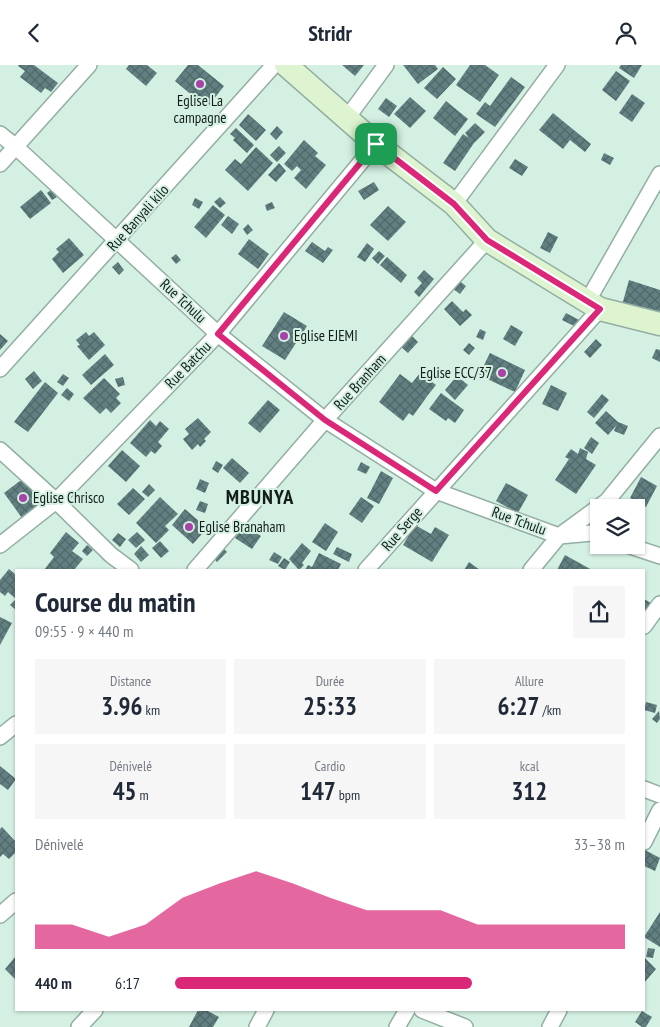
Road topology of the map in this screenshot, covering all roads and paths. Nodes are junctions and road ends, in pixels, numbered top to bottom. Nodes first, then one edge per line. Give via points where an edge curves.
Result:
1 (89, 65) edge
2 (274, 65) edge
3 (286, 65) edge
4 (386, 65) edge
5 (557, 65) edge
6 (347, 118) junction
7 (0, 134) edge
8 (376, 144) junction
9 (16, 147) junction
10 (0, 164) edge
11 (660, 174) edge
12 (454, 204) junction
13 (118, 240) junction
14 (487, 240) junction
15 (593, 306) junction
16 (660, 324) edge
17 (218, 334) junction
18 (0, 369) edge
19 (325, 420) junction
20 (660, 435) edge
21 (0, 450) edge
22 (436, 491) junction
23 (56, 501) junction
24 (590, 533) edge
25 (559, 536) junction
26 (0, 545) edge
27 (645, 551) edge
28 (660, 556) edge
29 (130, 569) edge
30 (196, 569) edge
31 (367, 569) edge
32 (532, 569) edge
33 (660, 604) edge
34 (645, 625) edge
35 (15, 725) edge
36 (0, 737) edge
37 (645, 789) edge
38 (660, 795) edge
39 (660, 810) edge
40 (645, 840) edge
41 (15, 902) edge
42 (0, 915) edge
43 (94, 1011) edge
44 (265, 1011) edge
45 (405, 1011) edge
46 (425, 1011) edge
47 (558, 1011) edge
48 (78, 1027) edge
49 (256, 1027) edge
50 (397, 1027) edge
51 (465, 1027) edge
52 (550, 1027) edge

1 - 9 street
2 - 13 street, Rue Banyali kilo
3 - 6 street
4 - 6 street
5 - 12 street
6 - 8 street
7 - 9 street, Rue Tchulu
8 - 12 street
8 - 17 street, Rue Batchu
9 - 10 street
9 - 13 street, Rue Tchulu
11 - 15 street, Rue Serge
12 - 14 street
13 - 17 street, Rue Tchulu
13 - 18 street, Rue Banyali kilo
14 - 15 street
14 - 19 street, Rue Branham
15 - 16 street
15 - 22 street, Rue Serge
17 - 19 street, Rue Tchulu
17 - 23 street, Rue Batchu
19 - 22 street, Rue Tchulu
19 - 30 street, Rue Branham
20 - 25 street via 607,501
21 - 23 street
22 - 25 street, Rue Tchulu
22 - 31 street, Rue Serge
23 - 26 street, Rue Batchu
23 - 29 street
24 - 25 street, Rue Tchulu
25 - 32 street
27 - 28 street
33 - 34 street
35 - 36 street
37 - 38 street
39 - 40 street
41 - 42 street
43 - 48 street
44 - 49 street
45 - 50 street
46 - 51 street
47 - 52 street

